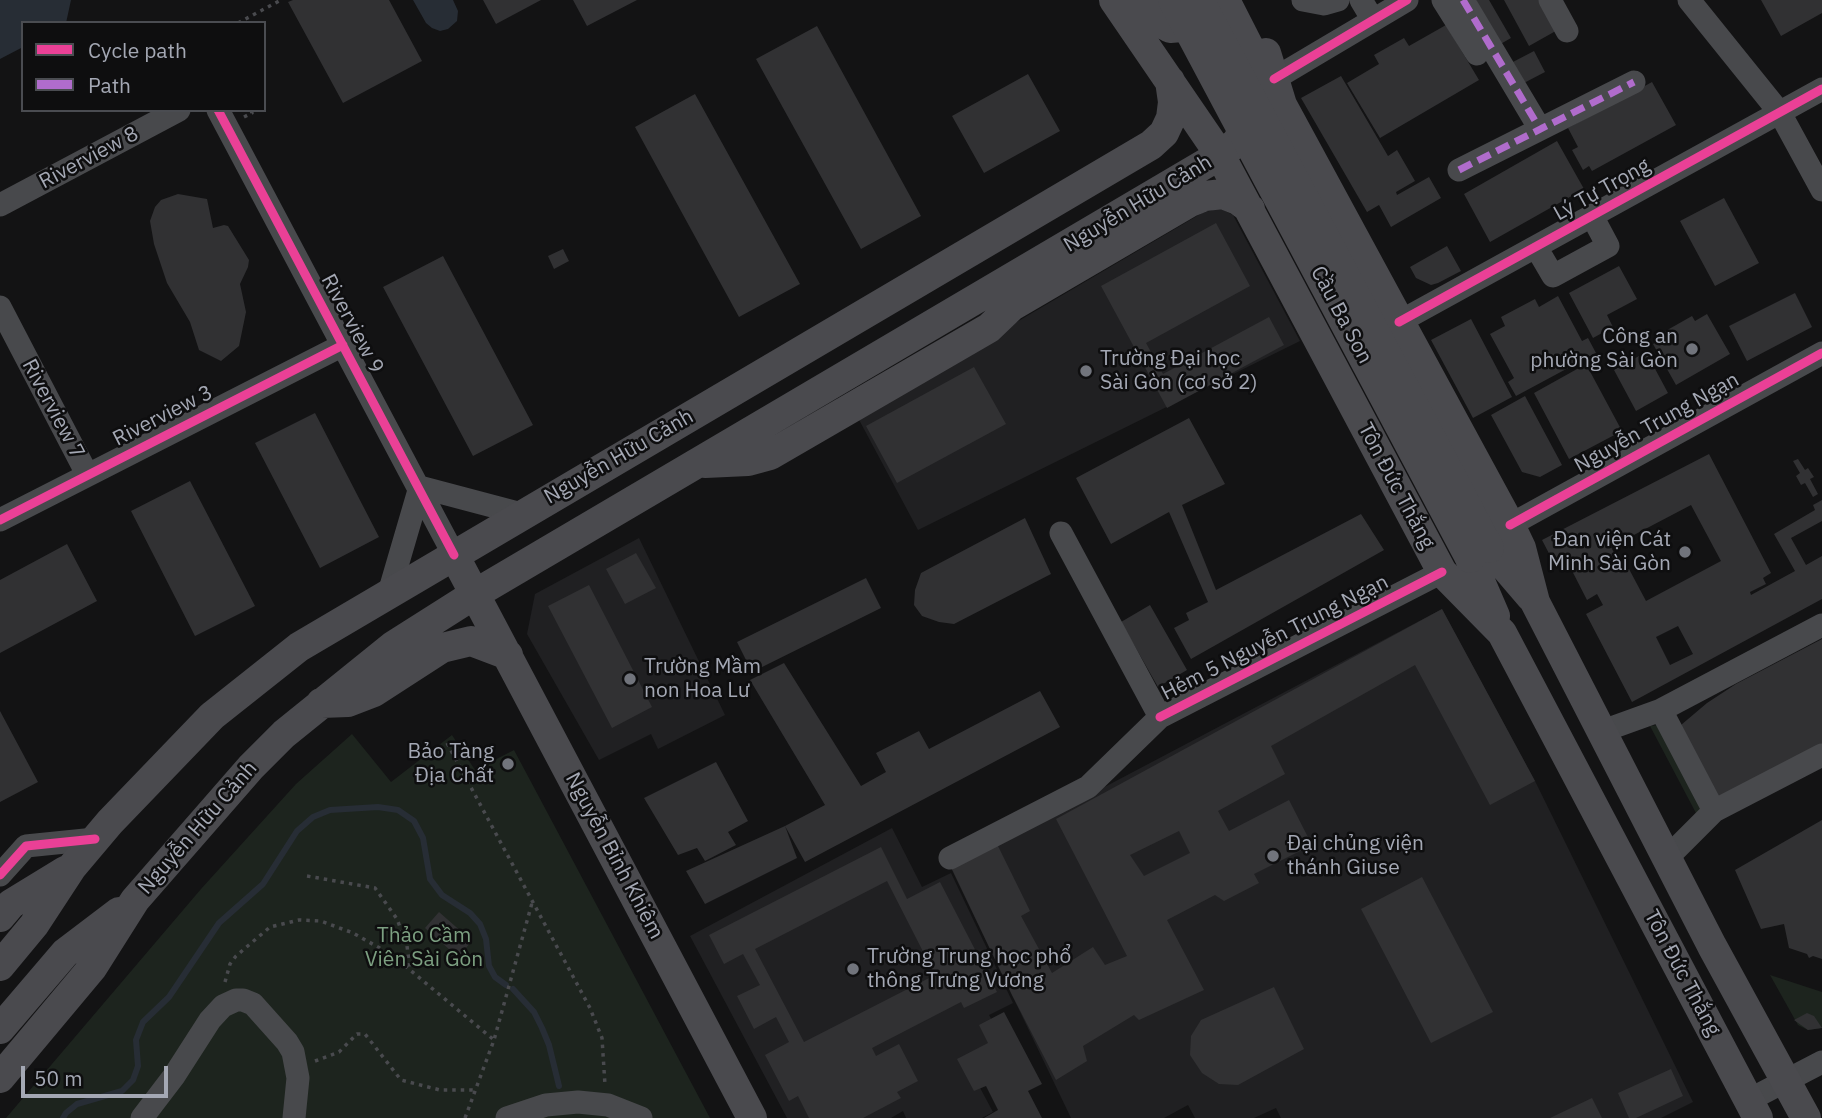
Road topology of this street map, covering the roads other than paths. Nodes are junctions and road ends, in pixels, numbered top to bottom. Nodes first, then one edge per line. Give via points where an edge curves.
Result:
1 (1114, 0) edge
2 (1143, 0) edge
3 (1173, 0) edge
4 (1199, 0) edge
5 (1223, 0) edge
6 (1240, 0) edge
7 (1303, 0) edge
8 (1338, 0) edge
9 (1361, 0) edge
10 (1407, 0) edge
11 (1443, 0) edge
12 (1463, 0) edge
13 (1550, 0) edge
14 (1689, 0) edge
15 (1373, 20) junction
16 (1567, 31) dead end
17 (1274, 79) junction
18 (1170, 81) junction
19 (1634, 82) dead end
20 (1822, 89) edge
21 (1502, 93) dead end
22 (175, 112) edge
23 (219, 112) edge
24 (1780, 113) junction
25 (1540, 129) junction
26 (1220, 155) junction
27 (1459, 170) dead end
28 (1822, 190) edge
29 (0, 205) edge
30 (1250, 209) junction
31 (1592, 216) junction
32 (1536, 247) junction
33 (1012, 306) junction
34 (0, 307) edge
35 (943, 319) junction
36 (1399, 321) junction
37 (343, 345) junction
38 (1822, 353) edge
39 (698, 464) junction
40 (87, 474) junction
41 (420, 487) junction
42 (522, 514) junction
43 (0, 520) edge
44 (1510, 525) junction
45 (1061, 533) dead end
46 (1480, 553) junction
47 (454, 555) junction
48 (1442, 572) junction
49 (389, 593) junction
50 (475, 594) junction
51 (1535, 602) junction
52 (1822, 625) edge
53 (1502, 632) junction
54 (508, 655) junction
55 (401, 657) junction
56 (1661, 710) junction
57 (1160, 717) junction
58 (1600, 732) junction
59 (1822, 755) edge
60 (1714, 811) junction
61 (95, 839) junction
62 (950, 858) dead end
63 (1667, 858) junction
64 (72, 867) junction
65 (0, 875) edge
66 (135, 900) junction
67 (0, 917) edge
68 (0, 966) edge
69 (1734, 985) junction
70 (1699, 1005) junction
71 (0, 1029) edge
72 (1822, 1062) edge
73 (0, 1078) edge
74 (1787, 1081) junction
75 (1754, 1109) edge
76 (142, 1118) edge
77 (294, 1118) edge
78 (507, 1118) edge
79 (641, 1118) edge
80 (752, 1118) edge
81 (1806, 1118) edge

1 - 18 main road, Tôn Đức Thắng
2 - 5 main road via 1159,23 1176,28
3 - 46 main road, Cầu Ba Son, bridge
4 - 46 main road, Cầu Ba Son, bridge
5 - 26 main road, Nguyễn Hữu Cảnh via 1250,48 1258,86 1253,117 1236,143
6 - 17 main road, Tôn Đức Thắng via 1265,48
7 - 8 street via 1324,4
9 - 15 street
10 - 15 street
11 - 21 street
12 - 25 street
13 - 16 street
14 - 24 street
15 - 17 street
17 - 36 main road, Tôn Đức Thắng via 1282,105
18 - 26 main road, Tôn Đức Thắng
18 - 42 main road, Nguyễn Hữu Cảnh via 1171,118 1152,145
19 - 25 street
20 - 24 street, Lý Tự Trọng
22 - 29 street, Riverview 8
23 - 37 street, Riverview 9
24 - 28 street
24 - 31 street, Lý Tự Trọng
25 - 27 street
26 - 30 main road, Tôn Đức Thắng
26 - 35 main road, Nguyễn Hữu Cảnh
30 - 33 main road via 1223,194 1190,202
30 - 48 main road, Tôn Đức Thắng
31 - 32 street, Lý Tự Trọng
31 - 32 street via 1608,246 1553,276
32 - 36 street, Lý Tự Trọng
33 - 35 main road
33 - 39 main road via 989,328 770,455
34 - 40 street, Riverview 7
35 - 39 main road, Nguyễn Hữu Cảnh
36 - 44 main road, Tôn Đức Thắng
37 - 40 street, Riverview 3
37 - 41 street, Riverview 9
38 - 44 street, Nguyễn Trung Ngạn
39 - 50 main road, Nguyễn Hữu Cảnh
40 - 43 street, Riverview 3
41 - 42 street
41 - 47 street, Riverview 9
41 - 49 street
42 - 47 main road, Nguyễn Hữu Cảnh
44 - 51 main road, Tôn Đức Thắng
45 - 57 street
46 - 51 main road, Cầu Ba Son
46 - 53 main road, Cầu Ba Son
47 - 49 main road, Nguyễn Hữu Cảnh
47 - 50 main road, Nguyễn Bỉnh Khiêm
48 - 53 main road, Tôn Đức Thắng
48 - 57 street, Hẻm 5 Nguyễn Trung Ngạn
49 - 61 main road, Nguyễn Hữu Cảnh via 299,647 256,679 212,716
50 - 54 main road, Nguyễn Bỉnh Khiêm
50 - 55 main road, Nguyễn Hữu Cảnh
51 - 58 main road, Tôn Đức Thắng
52 - 56 street
53 - 70 main road, Tôn Đức Thắng
54 - 55 main road via 471,641
54 - 80 main road, Nguyễn Bỉnh Khiêm
55 - 66 main road, Nguyễn Hữu Cảnh via 374,692 348,702 321,703 284,734
56 - 58 street
56 - 60 street
57 - 62 street, Hẻm 5 Nguyễn Trung Ngạn via 1088,787
58 - 63 main road, Tôn Đức Thắng
59 - 60 street
60 - 63 street
61 - 64 main road, Nguyễn Hữu Cảnh
61 - 65 street via 26,846
63 - 69 main road, Tôn Đức Thắng
64 - 67 main road, Nguyễn Hữu Cảnh via 11,904
64 - 68 main road, Nguyễn Hữu Cảnh
66 - 71 main road, Nguyễn Hữu Cảnh via 65,953
66 - 73 main road, Nguyễn Hữu Cảnh via 92,968
69 - 70 main road
69 - 74 main road, Tôn Đức Thắng
70 - 75 main road, Tôn Đức Thắng
72 - 74 street
74 - 75 street
74 - 81 main road, Tôn Đức Thắng
76 - 77 street via 210,1020 229,1002 243,1000 258,1008 287,1042 298,1066
78 - 79 street via 562,1102 603,1104

